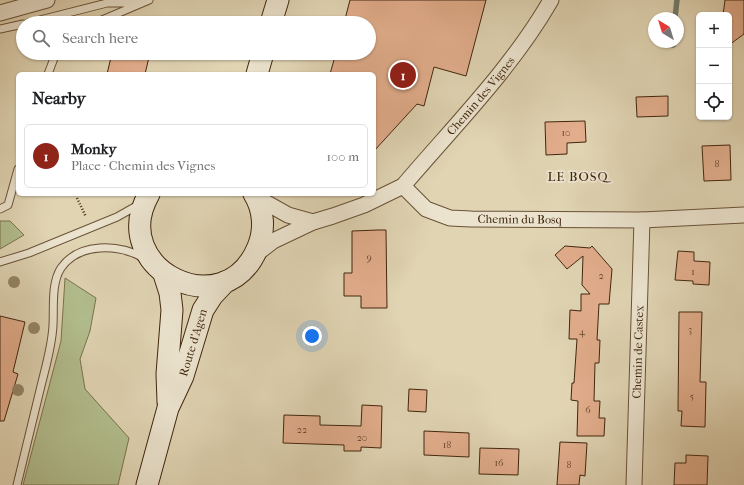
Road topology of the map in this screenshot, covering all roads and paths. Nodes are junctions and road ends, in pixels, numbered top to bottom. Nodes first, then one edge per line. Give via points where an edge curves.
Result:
1 (47, 0) edge
2 (149, 0) edge
3 (278, 0) edge
4 (551, 0) edge
5 (141, 3) junction
6 (72, 12) junction
7 (0, 13) edge
8 (56, 16) edge
9 (66, 16) edge
10 (111, 16) edge
11 (273, 16) edge
12 (14, 26) edge
13 (0, 28) edge
14 (53, 60) edge
15 (261, 60) edge
16 (49, 72) edge
17 (258, 72) edge
18 (16, 176) edge
19 (403, 186) junction
20 (255, 196) edge
21 (257, 196) edge
22 (77, 198) dead end
23 (147, 198) edge
24 (0, 209) edge
25 (744, 215) edge
26 (93, 216) dead end
27 (642, 220) junction
28 (313, 222) junction
29 (255, 255) junction
30 (0, 262) edge
31 (159, 269) junction
32 (225, 282) junction
33 (168, 408) junction
34 (17, 485) edge
35 (147, 485) edge
36 (634, 485) edge

1 - 7 street
2 - 5 lane
3 - 11 main road
4 - 19 street, Chemin des Vignes via 536,27 498,76
5 - 6 lane via 107,3
5 - 10 lane
6 - 8 lane
6 - 9 lane
12 - 13 lane
14 - 16 lane
15 - 17 main road
18 - 24 lane via 8,205
19 - 27 street, Chemin du Bosq via 426,209 450,218
19 - 28 street via 364,205
20 - 29 main road via 263,226
21 - 28 street via 288,215
22 - 26 path via 87,219
23 - 30 lane via 118,217 30,253
23 - 31 main road, Route d'Agen via 141,221 142,241 147,254
25 - 27 street, Chemin du Bosq
27 - 36 street, Chemin de Castex
28 - 29 street via 274,241
29 - 32 main road, Route d'Agen via 247,266
31 - 32 main road via 181,283 200,286
31 - 33 main road, Route d'Agen via 170,294 172,310 167,374
31 - 34 lane via 124,249 88,249 77,254 61,268 55,290 52,340
32 - 33 main road, Route d'Agen via 203,310 183,376
33 - 35 main road, Route d'Agen

